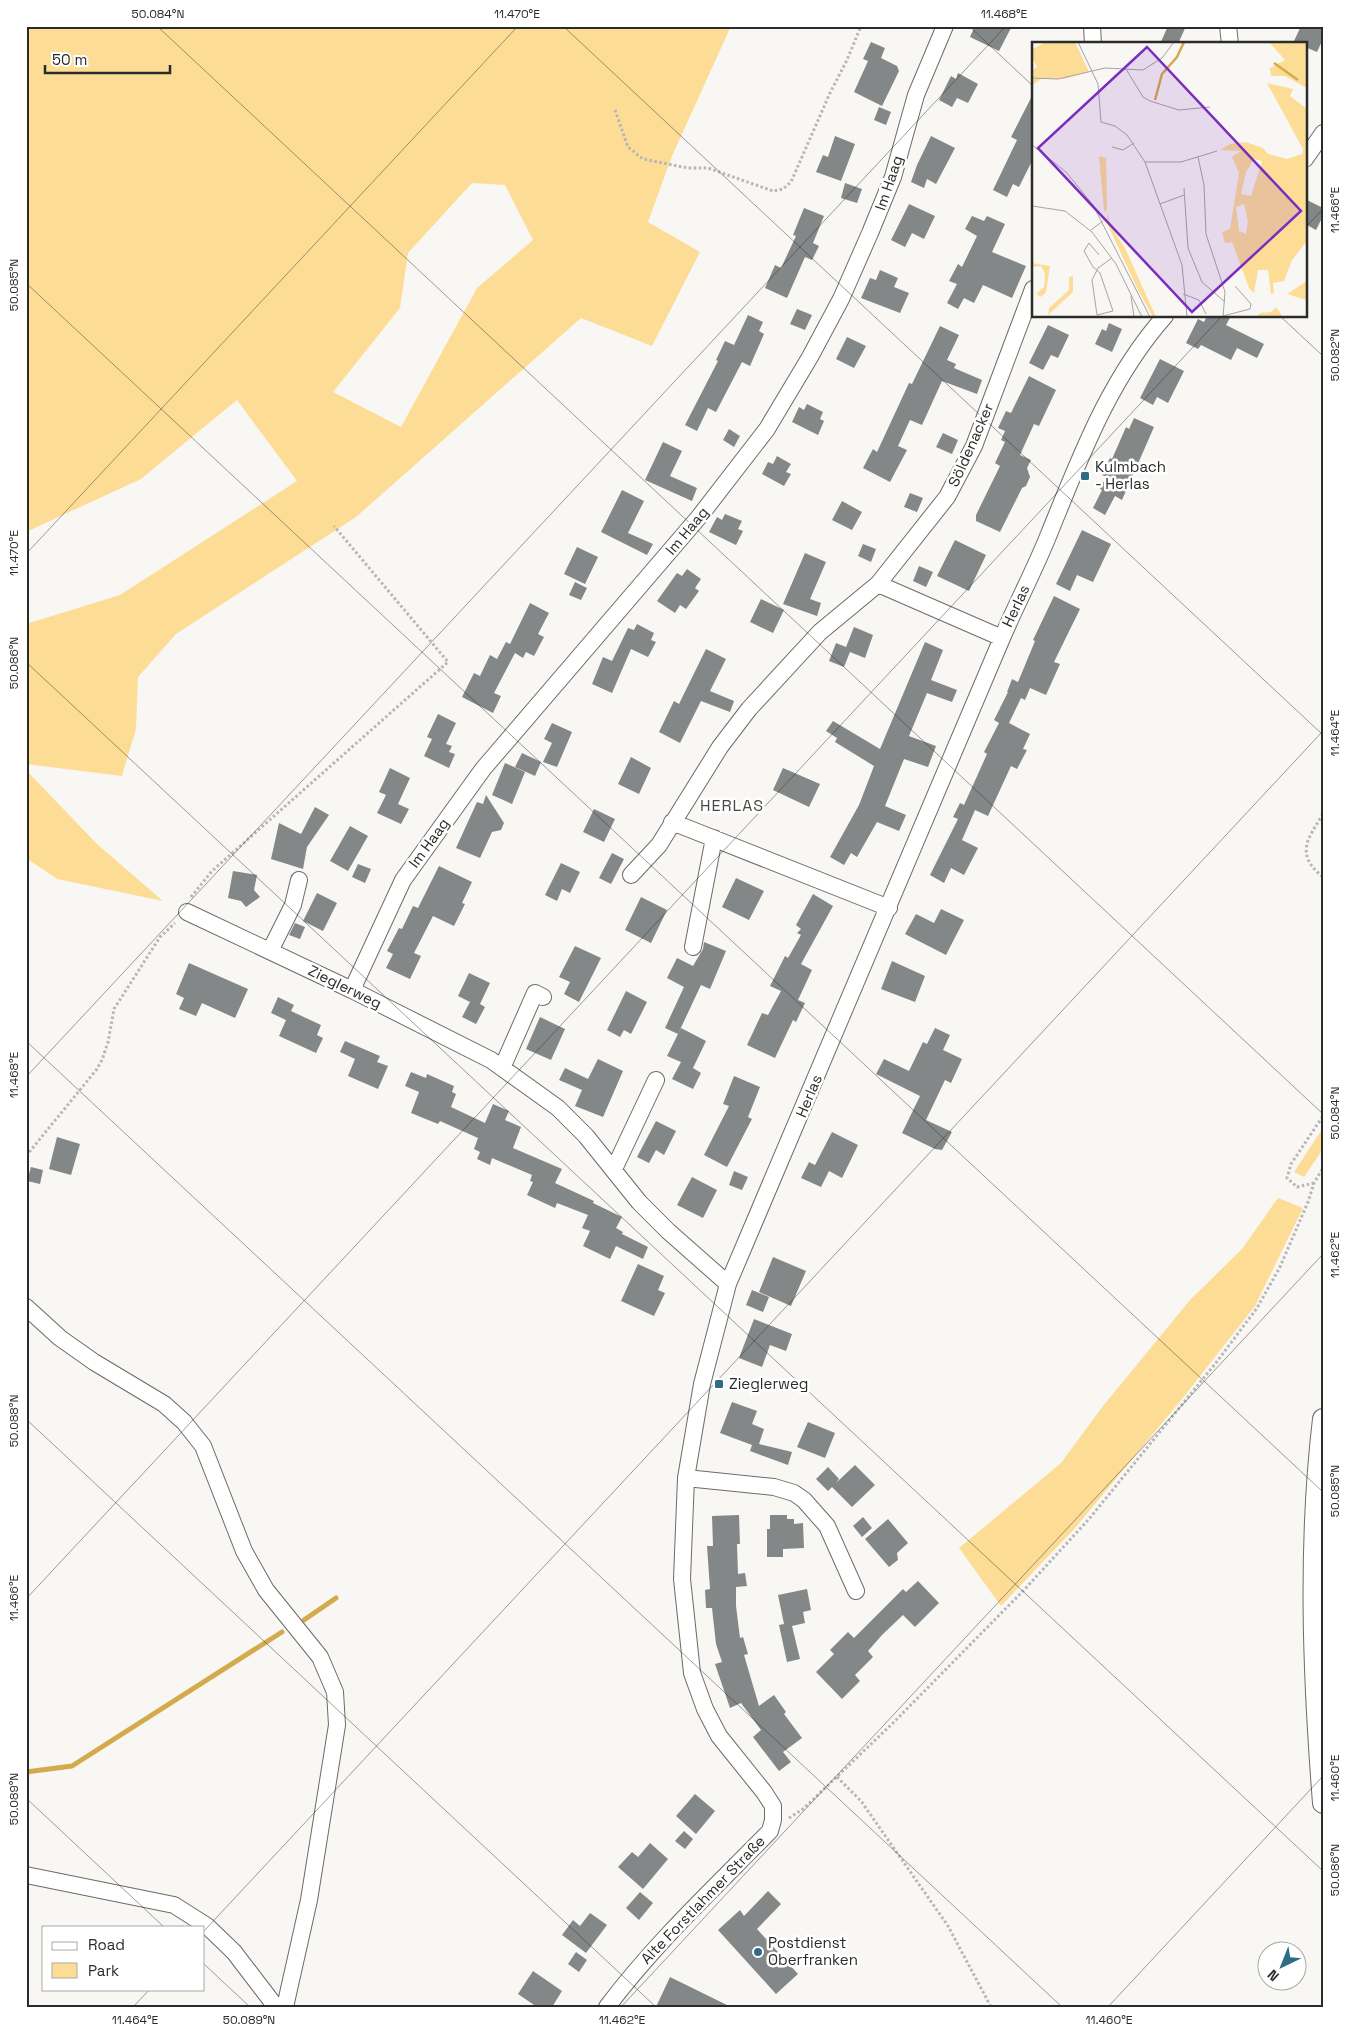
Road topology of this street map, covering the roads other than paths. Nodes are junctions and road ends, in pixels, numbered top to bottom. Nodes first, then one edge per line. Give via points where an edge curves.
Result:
1 (945, 26) edge
2 (1092, 26) edge
3 (1228, 26) edge
4 (1093, 42) edge
5 (1230, 42) edge
6 (1323, 133) edge
7 (1306, 158) edge
8 (1032, 292) edge
9 (1164, 318) edge
10 (878, 584) junction
11 (1002, 638) junction
12 (672, 822) junction
13 (714, 838) junction
14 (631, 875) dead end
15 (299, 880) dead end
16 (889, 908) junction
17 (187, 912) road end
18 (692, 947) dead end
19 (270, 951) junction
20 (352, 990) junction
21 (543, 997) dead end
22 (502, 1068) junction
23 (656, 1080) dead end
24 (614, 1169) junction
25 (728, 1284) junction
26 (26, 1306) edge
27 (1323, 1419) edge
28 (686, 1478) junction
29 (856, 1591) dead end
30 (1323, 1803) edge
31 (26, 1875) edge
32 (276, 2007) edge
33 (286, 2007) edge
34 (607, 2007) edge

1 - 20 street, Im Haag via 916,95 893,177 841,299 767,429 699,517 483,769 403,880
2 - 4 street
3 - 5 street
6 - 7 street
8 - 10 street, Söldenacker via 960,473 932,518
9 - 11 street, Herlas via 1122,374 1081,454
10 - 11 street
10 - 12 street, Söldenacker via 820,632 755,702 720,747
11 - 16 street, Herlas
12 - 13 street
12 - 14 street, Söldenacker via 659,845
13 - 16 street
13 - 18 street
15 - 19 street via 293,905
16 - 25 street, Herlas
17 - 19 street, Zieglerweg
19 - 20 street, Zieglerweg
20 - 22 street, Zieglerweg
21 - 22 street via 535,993
22 - 24 street, Zieglerweg via 558,1108
23 - 24 street
24 - 25 street, Zieglerweg via 639,1202
25 - 28 street, Alte Forstlahmer Straße via 702,1384
26 - 33 street via 60,1338 164,1404 184,1422 203,1446 244,1551 266,1590 320,1657 335,1692 334,1744 309,1900
27 - 30 main road via 1318,1458 1314,1580 1315,1704
28 - 29 street via 774,1487 804,1500 827,1526
28 - 34 street, Alte Forstlahmer Straße via 682,1579 692,1673 719,1736 764,1792 773,1806 773,1820 770,1831 663,1939
31 - 32 street via 174,1905 207,1926 234,1952

